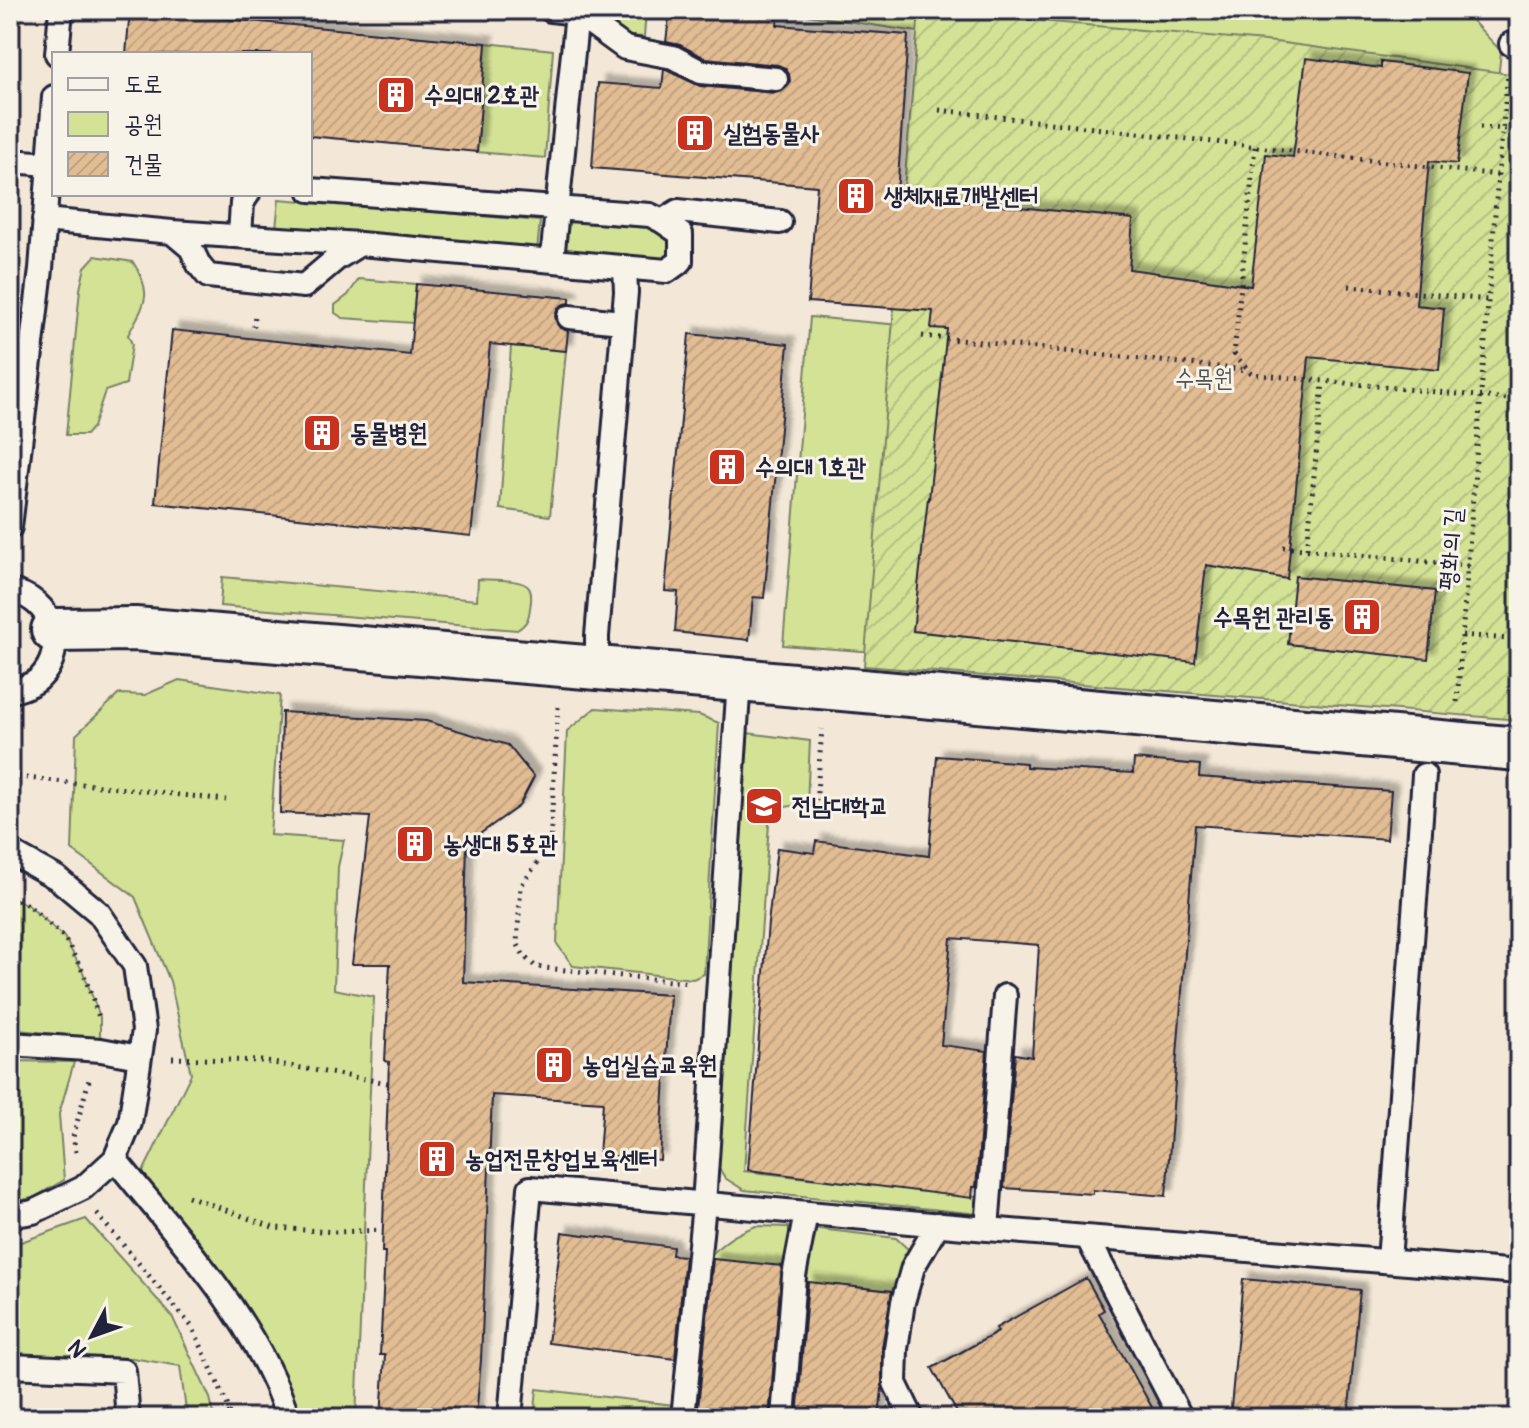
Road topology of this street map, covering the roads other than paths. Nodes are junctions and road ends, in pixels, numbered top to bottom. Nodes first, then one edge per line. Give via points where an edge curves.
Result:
1 (61, 10) edge
2 (551, 10) edge
3 (577, 13) junction
4 (57, 52) edge
5 (776, 79) dead end
6 (52, 124) edge
7 (10, 161) edge
8 (49, 164) junction
9 (312, 190) edge
10 (247, 196) edge
11 (557, 207) junction
12 (44, 220) junction
13 (662, 221) junction
14 (780, 222) dead end
15 (172, 232) junction
16 (240, 236) junction
17 (360, 244) junction
18 (552, 260) junction
19 (625, 267) junction
20 (569, 317) dead end
21 (623, 322) junction
22 (10, 527) edge
23 (10, 591) edge
24 (53, 630) junction
25 (578, 667) junction
26 (739, 680) junction
27 (10, 692) edge
28 (1519, 749) edge
29 (1424, 775) dead end
30 (10, 852) edge
31 (1005, 996) dead end
32 (10, 1044) edge
33 (139, 1057) junction
34 (115, 1159) junction
35 (704, 1204) junction
36 (806, 1213) junction
37 (10, 1216) edge
38 (938, 1224) junction
39 (987, 1229) junction
40 (1087, 1237) junction
41 (1389, 1261) junction
42 (1519, 1272) edge
43 (10, 1366) edge
44 (895, 1383) junction
45 (128, 1418) edge
46 (288, 1418) edge
47 (510, 1418) edge
48 (683, 1418) edge
49 (783, 1418) edge
50 (892, 1418) edge
51 (912, 1418) edge
52 (1181, 1418) edge

1 - 4 lane
2 - 3 lane
3 - 5 lane via 625,48 673,57 701,72
3 - 11 lane
6 - 8 lane
7 - 8 lane
8 - 12 lane
9 - 11 lane
10 - 16 lane
11 - 13 lane via 650,215
11 - 18 lane
12 - 15 lane
12 - 22 lane
13 - 14 lane via 678,211
13 - 19 lane via 681,234 681,261 667,271
15 - 16 lane
15 - 17 lane via 191,248 208,276 304,286
16 - 17 lane
17 - 18 lane
18 - 19 lane
19 - 21 lane
20 - 21 lane
21 - 25 lane via 598,620
23 - 24 lane via 32,599
24 - 25 street via 135,629
24 - 27 lane via 54,653 48,667 25,688
25 - 26 street
26 - 28 street
26 - 35 lane
29 - 41 lane
30 - 33 lane via 57,878 99,913 135,966 144,1030
31 - 39 lane
32 - 33 lane
33 - 34 lane via 130,1123
34 - 37 lane via 83,1188 33,1212
34 - 46 lane via 246,1329
35 - 36 lane
35 - 47 lane via 530,1188
35 - 48 lane
36 - 38 lane
36 - 49 lane via 794,1276
38 - 39 lane
38 - 44 lane via 913,1267 903,1302
39 - 40 lane
40 - 41 lane
40 - 52 lane
41 - 42 lane
43 - 45 lane via 124,1371
44 - 50 lane
44 - 51 lane

